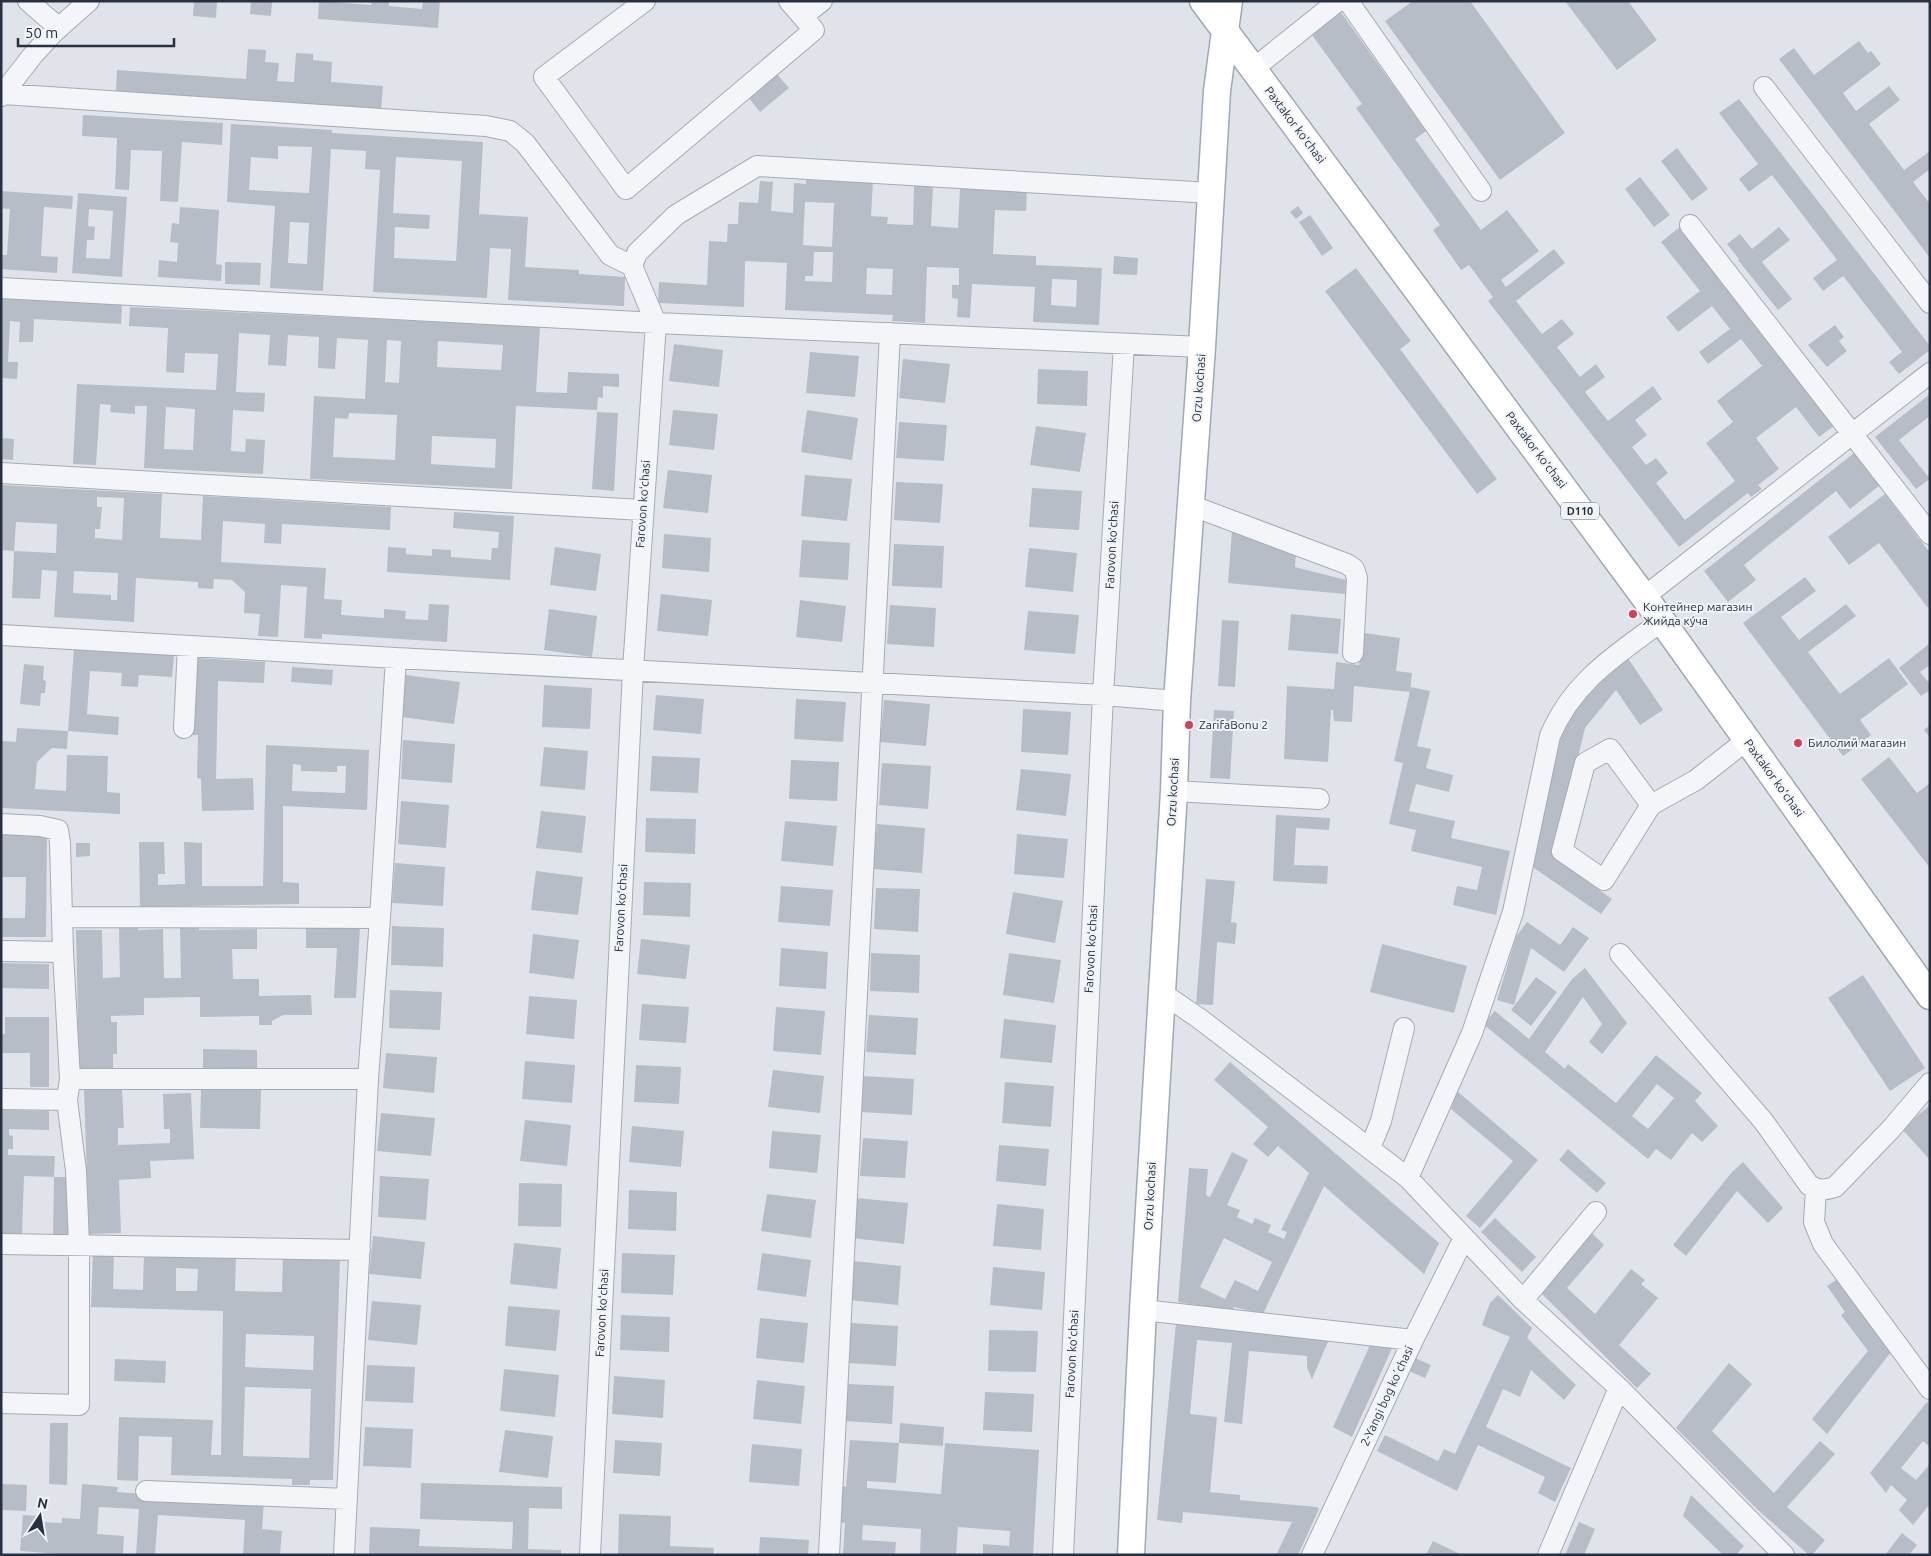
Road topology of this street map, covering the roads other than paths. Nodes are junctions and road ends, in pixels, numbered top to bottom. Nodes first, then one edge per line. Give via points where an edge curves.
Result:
1 (28, 1) edge
2 (89, 1) edge
3 (645, 1) edge
4 (789, 1) edge
5 (822, 1) edge
6 (1203, 1) edge
7 (1229, 1) edge
8 (1338, 1) edge
9 (1348, 1) edge
10 (803, 16) junction
11 (59, 28) junction
12 (1225, 30) junction
13 (1253, 68) junction
14 (1764, 86) dead end
15 (2, 95) edge
16 (1482, 191) dead end
17 (1211, 193) junction
18 (1690, 225) dead end
19 (632, 266) junction
20 (1, 288) edge
21 (1930, 303) edge
22 (656, 323) junction
23 (890, 333) junction
24 (1124, 344) junction
25 (1202, 347) junction
26 (1930, 373) edge
27 (1852, 433) junction
28 (1, 473) edge
29 (1190, 505) junction
30 (642, 510) junction
31 (1930, 534) edge
32 (1644, 597) junction
33 (1662, 621) junction
34 (1, 635) edge
35 (188, 646) junction
36 (1352, 653) dead end
37 (396, 658) junction
38 (632, 670) junction
39 (872, 683) junction
40 (1103, 695) junction
41 (1177, 701) junction
42 (184, 728) dead end
43 (1747, 740) junction
44 (1174, 791) junction
45 (1319, 798) dead end
46 (1651, 805) junction
47 (1, 824) edge
48 (63, 917) junction
49 (380, 918) junction
50 (1, 951) edge
51 (63, 952) junction
52 (1620, 954) dead end
53 (1162, 993) junction
54 (1930, 996) edge
55 (1404, 1028) dead end
56 (70, 1079) junction
57 (368, 1079) junction
58 (1930, 1083) edge
59 (1, 1099) edge
60 (67, 1100) junction
61 (1370, 1148) junction
62 (1408, 1178) junction
63 (1816, 1189) junction
64 (1596, 1212) dead end
65 (1464, 1238) junction
66 (1, 1244) edge
67 (80, 1244) junction
68 (360, 1250) junction
69 (1523, 1300) junction
70 (1143, 1310) junction
71 (1413, 1340) junction
72 (1619, 1388) junction
73 (1930, 1389) edge
74 (1, 1404) edge
75 (146, 1491) dead end
76 (347, 1499) junction
77 (344, 1555) edge
78 (590, 1555) edge
79 (828, 1555) edge
80 (1063, 1555) edge
81 (1131, 1555) edge
82 (1312, 1555) edge
83 (1548, 1555) edge
84 (1784, 1555) edge

1 - 11 street
2 - 11 street
3 - 10 street via 544,77 626,189 814,30
4 - 10 street
5 - 10 street
6 - 12 main road, D110
7 - 12 main road, Orzu kochasi
8 - 13 street
9 - 16 street
11 - 15 street
12 - 13 main road, Paxtakor koʻchasi / D110
12 - 17 main road, Orzu kochasi via 1217,91
13 - 32 main road, Paxtakor koʻchasi / D110
14 - 21 street
15 - 19 street via 486,126 510,131 525,143 610,255
17 - 19 street via 757,166 676,215 637,253
17 - 25 main road, Orzu kochasi
18 - 27 street
19 - 22 street, Farovon koʻchasi
20 - 22 street
22 - 23 street
22 - 30 street, Farovon koʻchasi
23 - 24 street
23 - 39 street
24 - 25 street
24 - 40 street, Farovon koʻchasi
25 - 29 main road, Orzu kochasi
26 - 27 street
27 - 31 street
27 - 32 street
28 - 30 street
29 - 36 street via 1354,569 1357,578
29 - 41 main road, Orzu kochasi
30 - 38 street, Farovon koʻchasi
32 - 33 main road, Paxtakor koʻchasi / D110
33 - 43 main road, Paxtakor koʻchasi / D110
33 - 62 street via 1580,686 1556,722 1550,736 1513,912 1472,1032
34 - 35 street
35 - 37 street
35 - 42 street
37 - 38 street
37 - 49 street
38 - 39 street
38 - 78 street, Farovon koʻchasi
39 - 40 street
39 - 79 street
40 - 41 street
40 - 80 street, Farovon koʻchasi
41 - 44 main road, Orzu kochasi
43 - 46 street via 1696,780
43 - 54 main road, Paxtakor koʻchasi / D110
44 - 45 street
44 - 53 main road, Orzu kochasi
46 - 46 street via 1610,749 1585,763 1562,850 1604,880
47 - 48 street via 58,830
48 - 49 street
48 - 51 street
49 - 57 street
50 - 51 street
51 - 56 street
52 - 63 street via 1764,1122 1809,1185
53 - 61 street
53 - 70 main road, Orzu kochasi
55 - 61 street via 1382,1121
56 - 57 street
56 - 60 street
57 - 68 street
58 - 63 street via 1835,1187
59 - 60 street
60 - 67 street via 76,1171
61 - 62 street
62 - 65 street
63 - 73 street via 1814,1222 1823,1244
64 - 69 street
65 - 69 street
65 - 71 street, 2-Yangi bog koʼchasi
66 - 67 street
67 - 68 street
67 - 74 street via 79,1405
68 - 76 street
69 - 72 street
70 - 71 street
70 - 81 main road, Orzu kochasi
71 - 82 street, 2-Yangi bog koʼchasi
72 - 83 street
72 - 84 street
75 - 76 street
76 - 77 street

